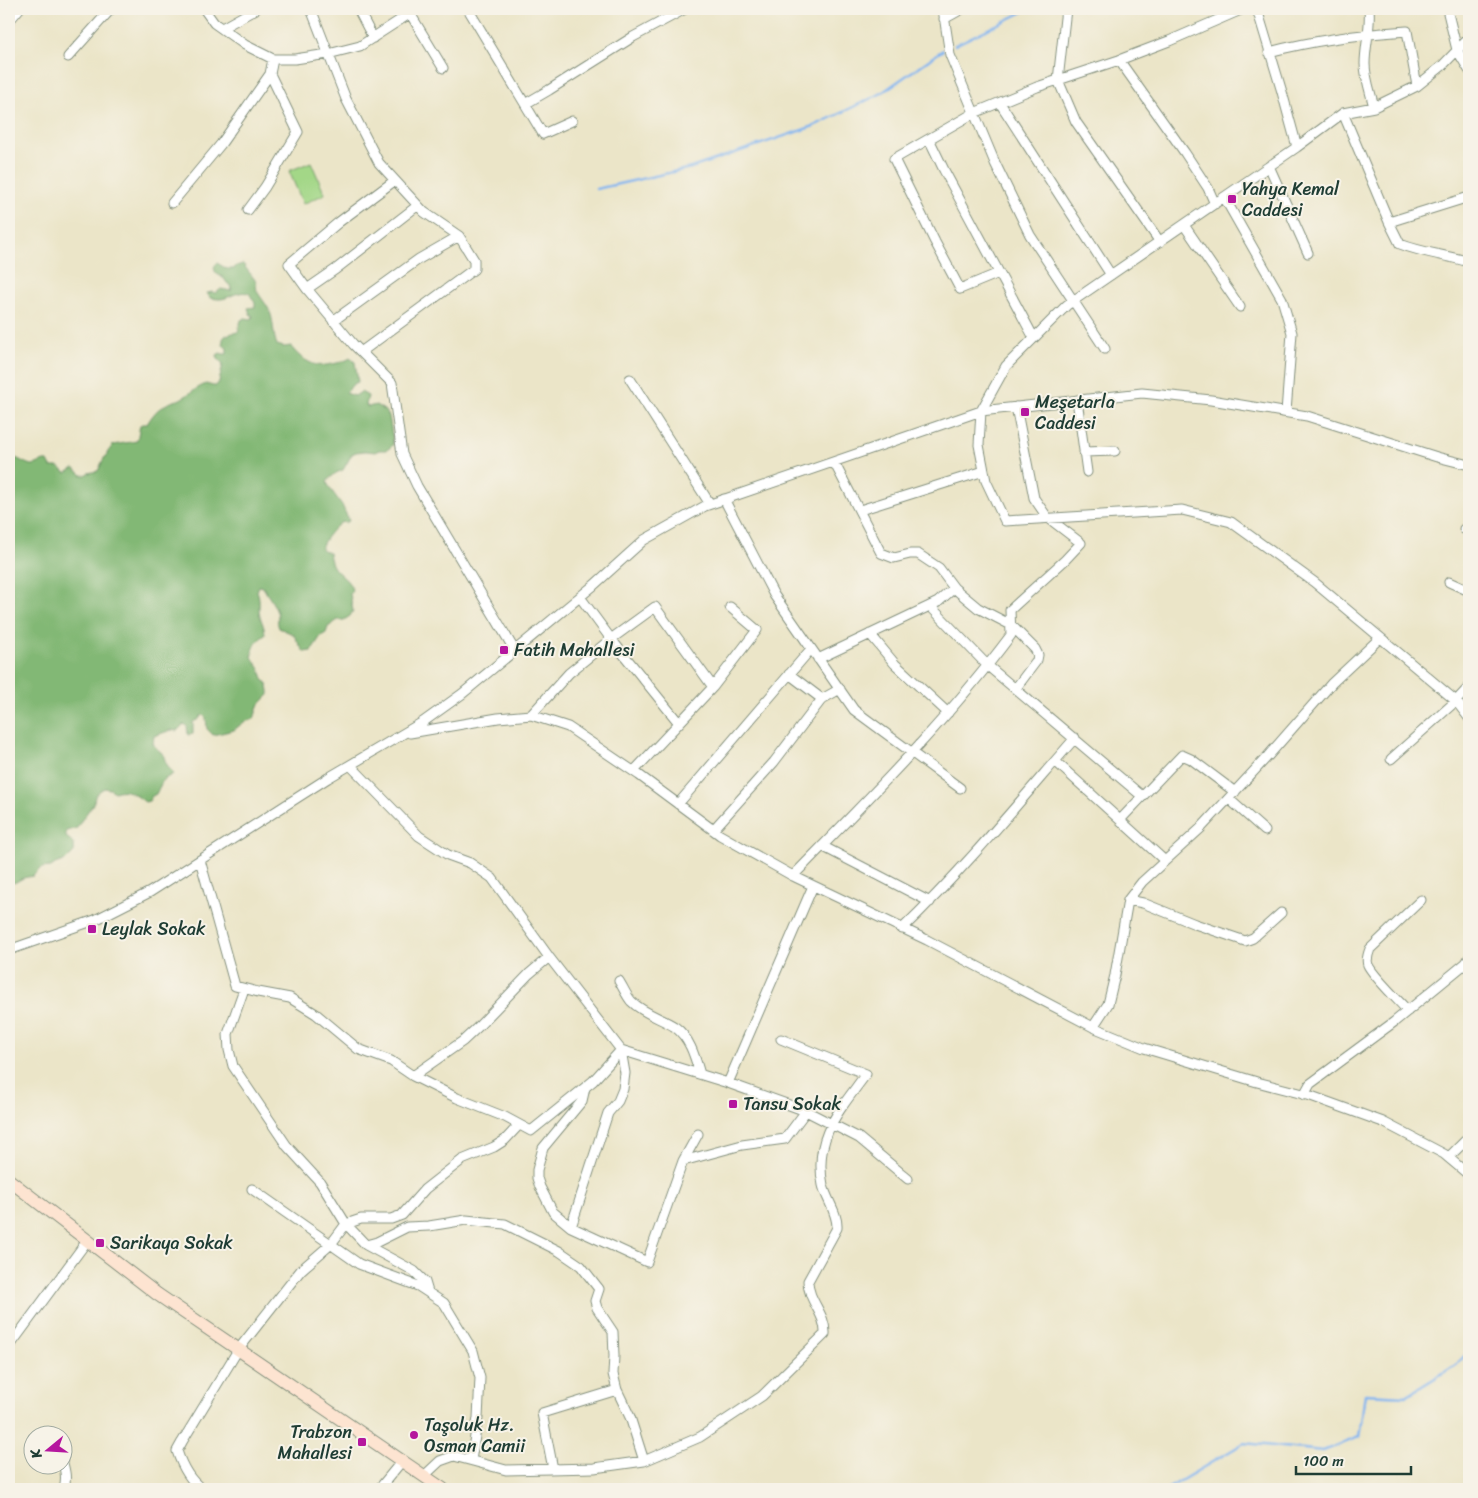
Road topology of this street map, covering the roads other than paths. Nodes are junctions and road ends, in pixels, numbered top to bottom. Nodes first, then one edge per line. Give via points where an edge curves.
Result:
1 (19, 9) edge
2 (110, 9) edge
3 (204, 9) edge
4 (256, 9) edge
5 (311, 9) edge
6 (358, 9) edge
7 (468, 9) edge
8 (685, 9) edge
9 (943, 9) edge
10 (962, 9) edge
11 (1066, 9) edge
12 (1243, 9) edge
13 (1256, 9) edge
14 (1369, 9) edge
15 (1447, 9) edge
16 (411, 10) edge
17 (944, 19) junction
18 (9, 21) edge
19 (222, 28) junction
20 (1368, 33) junction
21 (373, 38) junction
22 (1469, 38) edge
23 (1457, 50) junction
24 (1269, 52) junction
25 (328, 54) junction
26 (68, 58) dead end
27 (273, 59) junction
28 (1119, 60) junction
29 (442, 68) dead end
30 (1469, 70) edge
31 (270, 74) junction
32 (1058, 80) junction
33 (1417, 86) junction
34 (1000, 103) junction
35 (525, 104) junction
36 (1374, 107) junction
37 (974, 113) junction
38 (1343, 113) junction
39 (572, 121) dead end
40 (929, 139) junction
41 (1297, 147) junction
42 (1269, 166) junction
43 (394, 180) junction
44 (1224, 197) junction
45 (1469, 197) edge
46 (172, 203) dead end
47 (1215, 204) junction
48 (418, 206) junction
49 (248, 210) dead end
50 (1389, 222) junction
51 (1184, 225) junction
52 (459, 236) junction
53 (1160, 242) junction
54 (1308, 253) dead end
55 (1469, 262) edge
56 (1000, 273) junction
57 (1111, 275) junction
58 (307, 289) junction
59 (1073, 301) junction
60 (1240, 307) dead end
61 (333, 321) junction
62 (1034, 338) junction
63 (1105, 349) dead end
64 (361, 352) junction
65 (630, 379) dead end
66 (1077, 400) junction
67 (1016, 407) junction
68 (981, 411) junction
69 (1286, 412) junction
70 (1115, 451) dead end
71 (1084, 452) junction
72 (834, 462) junction
73 (1469, 465) edge
74 (984, 471) junction
75 (1087, 472) dead end
76 (724, 499) junction
77 (710, 504) junction
78 (860, 510) junction
79 (1047, 517) junction
80 (1449, 582) dead end
81 (954, 588) junction
82 (1469, 591) edge
83 (580, 597) junction
84 (930, 606) junction
85 (730, 607) dead end
86 (1011, 625) junction
87 (870, 634) junction
88 (1380, 638) junction
89 (611, 639) junction
90 (811, 649) junction
91 (515, 651) junction
92 (818, 658) junction
93 (988, 666) junction
94 (789, 674) junction
95 (713, 687) junction
96 (1469, 687) edge
97 (1016, 688) junction
98 (840, 689) junction
99 (822, 699) junction
100 (1456, 701) junction
101 (948, 712) junction
102 (531, 715) junction
103 (1469, 718) edge
104 (680, 723) junction
105 (403, 734) junction
106 (1075, 738) junction
107 (913, 753) junction
108 (1391, 758) dead end
109 (1055, 760) junction
110 (350, 765) junction
111 (634, 771) junction
112 (960, 788) dead end
113 (1232, 795) junction
114 (1142, 796) junction
115 (678, 804) junction
116 (1120, 820) junction
117 (713, 830) junction
118 (1264, 831) dead end
119 (822, 846) junction
120 (200, 860) junction
121 (1165, 861) junction
122 (792, 876) junction
123 (813, 886) junction
124 (1128, 900) junction
125 (1421, 900) dead end
126 (930, 902) junction
127 (1281, 913) dead end
128 (902, 929) junction
129 (9, 950) edge
130 (550, 957) junction
131 (1469, 958) edge
132 (619, 981) dead end
133 (244, 989) junction
134 (1408, 1011) junction
135 (1094, 1027) junction
136 (781, 1039) dead end
137 (621, 1050) junction
138 (700, 1074) junction
139 (413, 1076) junction
140 (728, 1083) junction
141 (585, 1088) junction
142 (1304, 1095) junction
143 (806, 1111) junction
144 (831, 1124) junction
145 (519, 1125) junction
146 (698, 1134) dead end
147 (1469, 1137) edge
148 (1449, 1157) junction
149 (683, 1161) junction
150 (1469, 1175) edge
151 (908, 1179) dead end
152 (9, 1180) edge
153 (252, 1189) dead end
154 (346, 1224) junction
155 (571, 1227) junction
156 (87, 1241) junction
157 (331, 1244) junction
158 (366, 1245) junction
159 (428, 1292) junction
160 (9, 1347) edge
161 (238, 1350) junction
162 (617, 1390) junction
163 (471, 1460) junction
164 (402, 1461) junction
165 (644, 1461) junction
166 (553, 1469) junction
167 (66, 1476) edge
168 (424, 1476) junction
169 (62, 1489) edge
170 (202, 1489) edge
171 (379, 1489) edge
172 (443, 1489) edge

1 - 18 street
2 - 26 street
3 - 19 street
4 - 19 street
5 - 25 street
6 - 21 street
7 - 35 street
8 - 35 street via 633,36
9 - 17 street
10 - 17 street
11 - 32 street
12 - 28 street
13 - 24 street
14 - 20 street
15 - 23 street
16 - 21 street
16 - 29 street
17 - 37 street via 950,55
19 - 27 street
20 - 24 street via 1302,43
20 - 33 street via 1408,31
20 - 36 street via 1365,67
21 - 25 street via 360,46
22 - 23 street
23 - 30 street
23 - 33 street
24 - 41 street
25 - 27 street
25 - 43 street via 346,99 379,163
27 - 31 street
28 - 32 street
28 - 47 street via 1185,153
31 - 46 street via 221,144
31 - 49 street via 298,132
32 - 34 street
32 - 53 street via 1076,122
33 - 36 street
34 - 37 street
34 - 57 street
35 - 39 street via 542,134
36 - 38 street
37 - 40 street
37 - 59 street via 1030,235
38 - 41 street
38 - 50 street
40 - 56 street
40 - 56 street via 894,159 935,242 960,289
41 - 42 street
42 - 44 street
42 - 54 street
43 - 48 street
43 - 58 street via 289,264
44 - 47 street
44 - 69 street via 1282,299 1292,333
45 - 50 street
47 - 51 street
48 - 52 street
48 - 58 street
50 - 55 street via 1400,244
51 - 53 street
51 - 60 street
52 - 61 street via 419,259
52 - 64 street via 474,260 474,269
53 - 57 street
56 - 62 street
57 - 59 street
58 - 61 street
59 - 62 street
59 - 63 street
61 - 64 street
62 - 68 street via 1006,366
64 - 91 street via 392,383 402,454 417,486
65 - 77 street
66 - 67 street
66 - 69 street via 1142,393
66 - 71 street
67 - 68 street
67 - 79 street via 1034,498
68 - 72 street
68 - 74 street via 979,445
69 - 73 street
70 - 71 street
71 - 75 street
72 - 76 street
72 - 78 street
74 - 78 street
74 - 79 street via 1005,520
76 - 77 street
76 - 90 street via 774,595
77 - 83 street via 644,540
78 - 81 street via 881,553 894,558 918,554 939,568
79 - 86 street via 1081,543 1010,610
79 - 88 street via 1182,510 1231,522 1314,582
80 - 82 street
81 - 84 street
81 - 86 street via 978,608
83 - 89 street
83 - 91 street
84 - 87 street
84 - 93 street
85 - 95 street via 757,630
86 - 93 street via 1011,635
86 - 97 street via 1038,655
87 - 92 street
87 - 101 street via 895,664
88 - 100 street
88 - 113 street via 1332,682
89 - 95 street via 655,606
89 - 102 street via 569,673
89 - 104 street
90 - 92 street
90 - 94 street
91 - 105 street via 462,694
92 - 98 street
93 - 97 street
93 - 101 street
94 - 99 street
94 - 115 street
95 - 104 street
96 - 100 street
97 - 106 street
98 - 99 street
98 - 107 street via 854,710
99 - 117 street via 774,762
100 - 103 street
100 - 108 street
101 - 107 street
102 - 105 street
102 - 111 street via 568,727
104 - 111 street
105 - 110 street
106 - 109 street
106 - 114 street
107 - 112 street
107 - 119 street
109 - 116 street
109 - 126 street
110 - 120 street
110 - 130 street via 419,836 492,878
111 - 115 street
113 - 114 street via 1182,755
113 - 118 street
113 - 121 street
114 - 116 street
115 - 117 street
116 - 121 street
117 - 122 street
119 - 122 street
119 - 126 street
120 - 129 street via 150,892 95,920
120 - 133 street via 232,977 236,986
121 - 124 street
122 - 123 street
123 - 128 street
123 - 140 street
124 - 127 street via 1245,941 1253,938
124 - 135 street via 1108,1004
125 - 134 street via 1368,954 1367,964 1373,973
126 - 128 street
128 - 135 street
130 - 137 street
130 - 139 street via 463,1041
131 - 134 street
132 - 138 street via 632,1001 675,1027 686,1039
133 - 139 street via 290,998 316,1014 358,1049 391,1061
133 - 154 street via 228,1034 233,1066 287,1146 320,1182
134 - 142 street via 1310,1084
135 - 142 street via 1144,1048
136 - 144 street via 866,1074
137 - 138 street
137 - 141 street
137 - 155 street via 625,1073 623,1089 608,1113
138 - 140 street
139 - 145 street
140 - 143 street
141 - 145 street via 531,1131
141 - 155 street via 582,1101 544,1148 537,1178 553,1212
142 - 148 street via 1382,1122
143 - 144 street
143 - 149 street via 785,1139
144 - 151 street via 858,1138
144 - 165 street via 825,1137 821,1167 823,1185 837,1228 808,1281 824,1320 825,1334 762,1396 700,1437
145 - 154 street via 494,1147 462,1160 425,1189 402,1215 391,1219 361,1219
146 - 149 street
147 - 148 street
148 - 150 street
149 - 155 street via 647,1262
152 - 156 street
153 - 157 street
154 - 157 street
154 - 158 street
156 - 160 street
156 - 161 street
157 - 159 street via 359,1264
157 - 161 street via 301,1270
158 - 159 street via 414,1271 425,1282
158 - 162 street via 407,1227 466,1220 505,1224 559,1251 582,1266 599,1289 595,1301 597,1308 613,1332 613,1374
159 - 163 street via 444,1303 473,1351 480,1378
161 - 164 street
161 - 170 street via 178,1451 193,1483
162 - 165 street via 630,1417
162 - 166 street via 542,1413
163 - 166 street via 506,1470
163 - 168 street via 454,1456 440,1461
164 - 168 street
164 - 171 street
165 - 166 street via 594,1468
167 - 169 street
168 - 172 street

